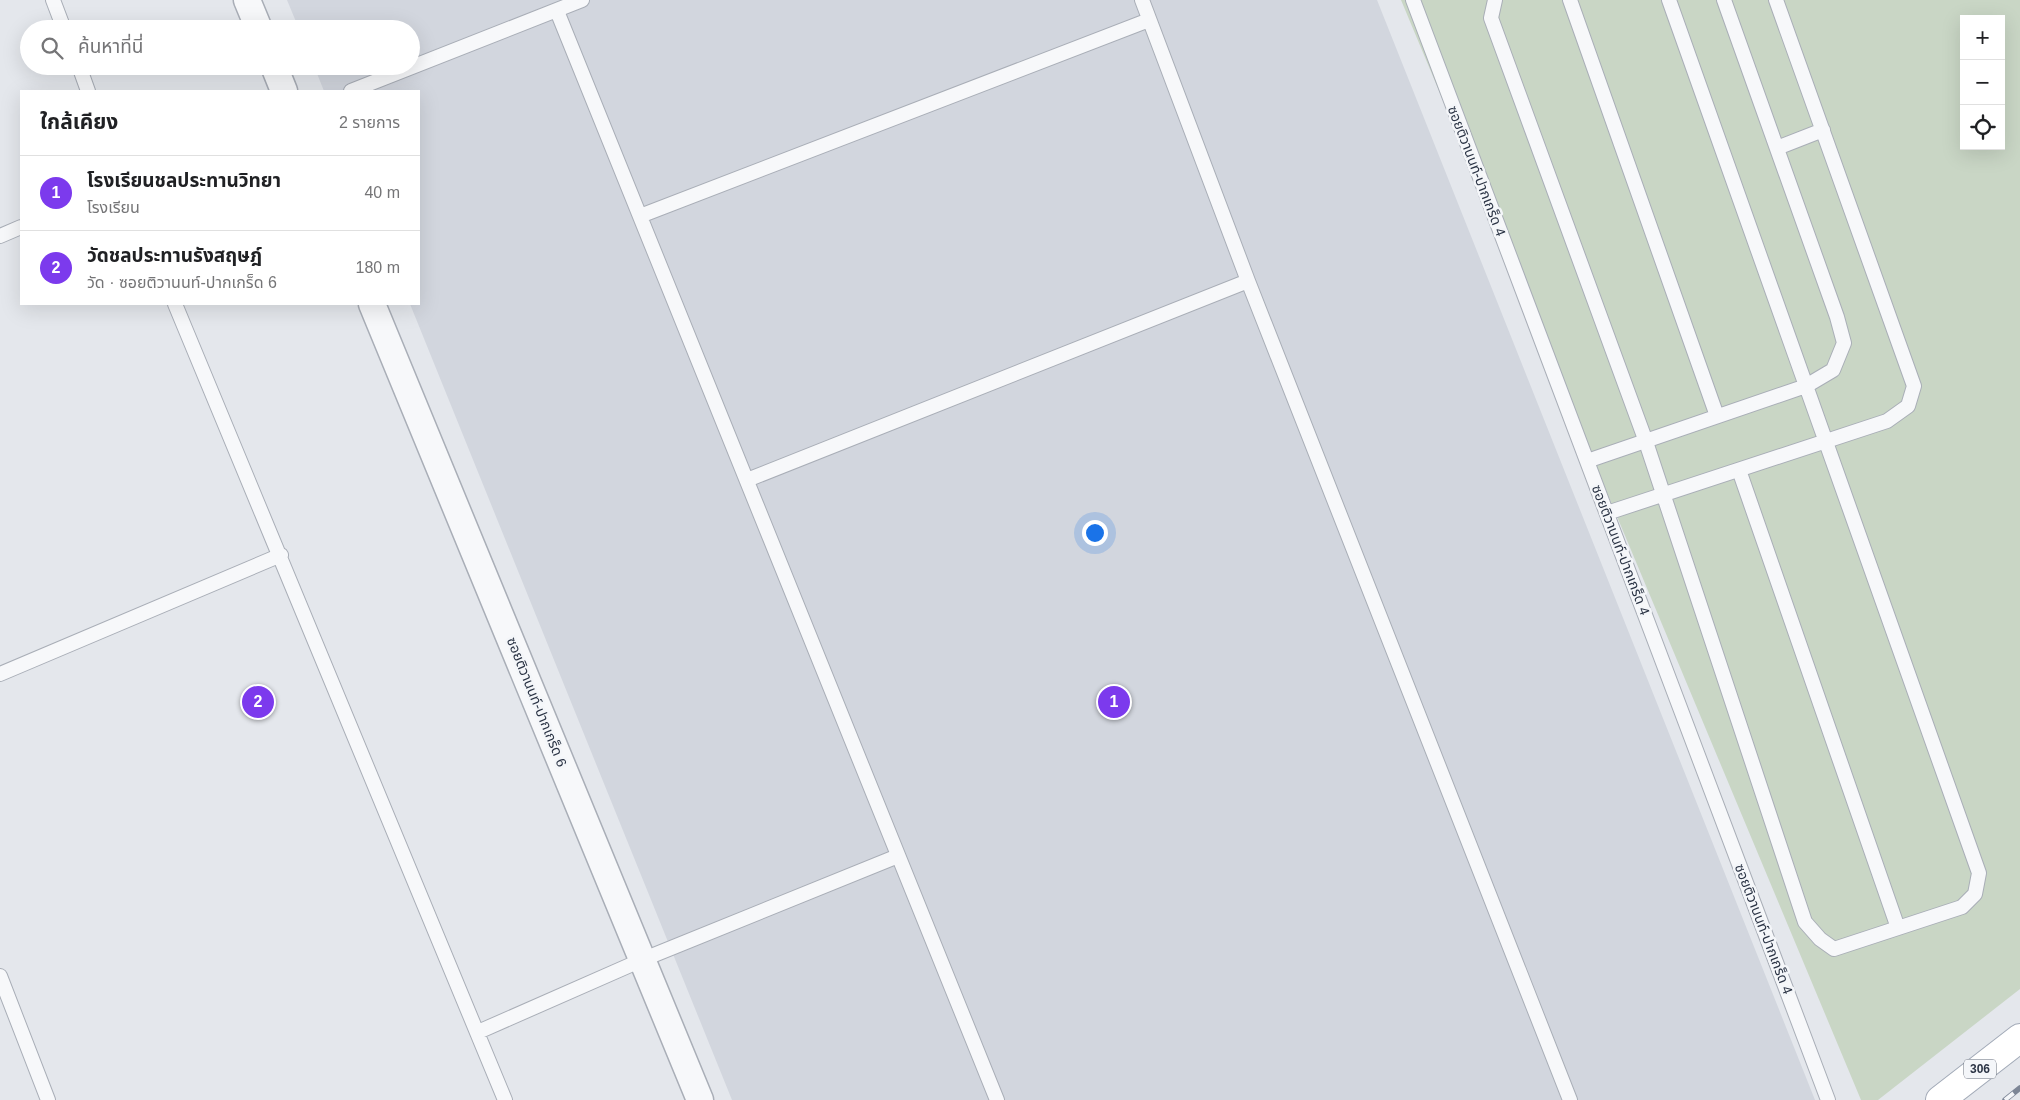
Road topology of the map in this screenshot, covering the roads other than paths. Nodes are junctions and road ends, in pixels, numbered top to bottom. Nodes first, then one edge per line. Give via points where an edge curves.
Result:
1 (53, 0) edge
2 (247, 0) edge
3 (582, 0) edge
4 (1142, 0) edge
5 (1413, 0) edge
6 (1495, 0) edge
7 (1570, 0) edge
8 (1669, 0) edge
9 (1724, 0) edge
10 (1776, 0) edge
11 (557, 11) junction
12 (61, 20) edge
13 (255, 20) edge
14 (1149, 20) junction
15 (420, 64) edge
16 (82, 75) edge
17 (278, 75) edge
18 (392, 75) edge
19 (88, 90) edge
20 (284, 90) edge
21 (354, 90) edge
22 (1823, 130) junction
23 (1777, 148) junction
24 (640, 216) junction
25 (20, 227) edge
26 (0, 236) edge
27 (1248, 281) junction
28 (175, 305) edge
29 (372, 305) edge
30 (1806, 386) junction
31 (1717, 416) junction
32 (1645, 439) junction
33 (1826, 442) junction
34 (1587, 461) junction
35 (1739, 470) junction
36 (747, 480) junction
37 (1664, 495) junction
38 (1607, 513) junction
39 (281, 555) junction
40 (0, 674) edge
41 (898, 856) junction
42 (1898, 928) junction
43 (644, 960) junction
44 (0, 976) edge
45 (478, 1032) junction
46 (2020, 1038) edge
47 (48, 1100) edge
48 (505, 1100) edge
49 (700, 1100) edge
50 (997, 1100) edge
51 (1570, 1100) edge
52 (1828, 1100) edge
53 (1940, 1100) edge

1 - 12 lane
2 - 13 street
3 - 11 lane
4 - 14 lane
5 - 34 lane, ซอยติวานนท์-ปากเกร็ด 4
6 - 32 lane via 1491,18
7 - 31 lane
8 - 30 lane
9 - 23 lane
10 - 22 lane
11 - 15 lane
11 - 24 lane
14 - 24 lane
14 - 27 lane
16 - 19 lane
17 - 20 street
18 - 21 lane
22 - 23 lane
22 - 33 lane via 1914,386 1908,406 1887,421
23 - 30 lane via 1844,343 1833,370
24 - 36 lane
25 - 26 lane
27 - 36 lane
27 - 51 lane
28 - 39 lane
29 - 43 street, ซอยติวานนท์-ปากเกร็ด 6
30 - 31 lane
30 - 33 lane
31 - 32 lane
32 - 34 lane
32 - 37 lane
33 - 35 lane
33 - 42 lane via 1979,873 1975,894 1962,907
34 - 38 lane, ซอยติวานนท์-ปากเกร็ด 4
35 - 37 lane
35 - 42 lane
36 - 41 lane
37 - 38 lane
37 - 42 lane via 1805,922 1820,940 1834,949
38 - 52 lane, ซอยติวานนท์-ปากเกร็ด 4
39 - 40 lane
39 - 45 lane
41 - 43 lane
41 - 50 lane
43 - 45 lane
43 - 49 street, ซอยติวานนท์-ปากเกร็ด 6
44 - 47 lane
45 - 48 lane
46 - 53 main road, 306

